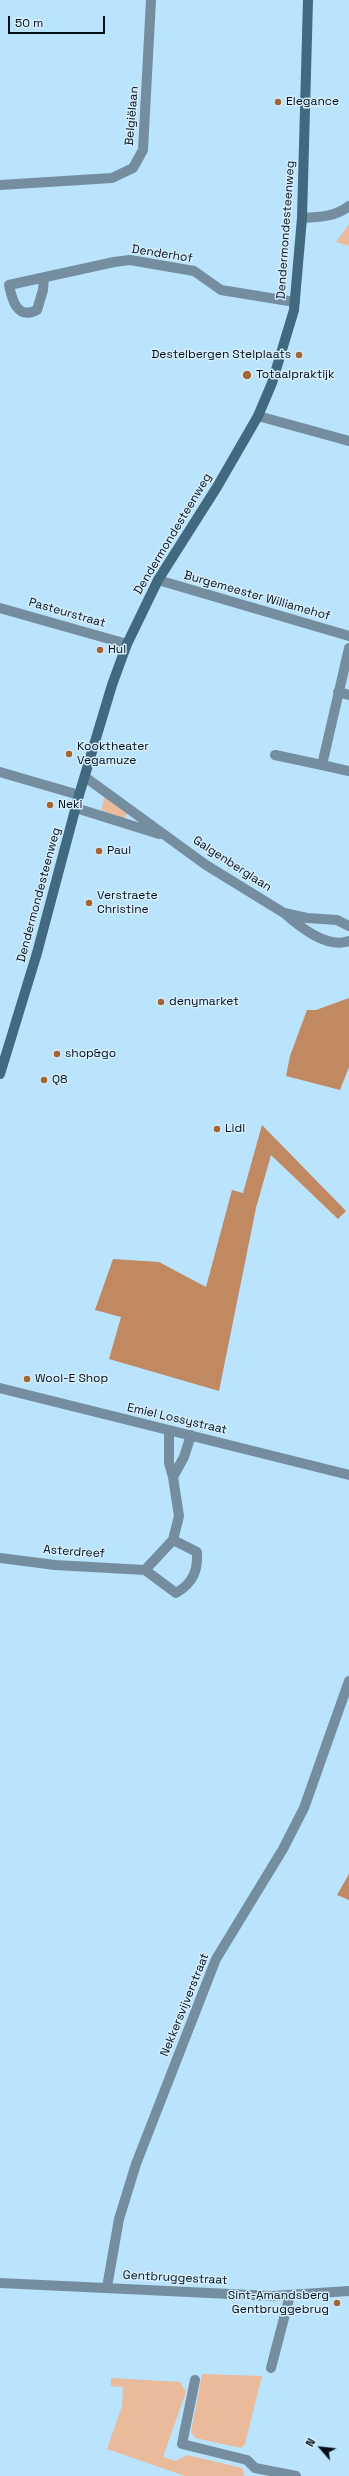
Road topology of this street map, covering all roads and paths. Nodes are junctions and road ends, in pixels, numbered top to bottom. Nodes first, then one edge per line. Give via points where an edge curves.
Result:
1 (151, 0) edge
2 (308, 0) edge
3 (0, 185) edge
4 (349, 206) edge
5 (302, 218) junction
6 (44, 277) dead end
7 (295, 302) junction
8 (258, 416) junction
9 (349, 441) edge
10 (158, 580) junction
11 (0, 608) edge
12 (349, 636) edge
13 (127, 644) junction
14 (349, 648) edge
15 (338, 692) junction
16 (349, 695) edge
17 (275, 755) dead end
18 (322, 765) junction
19 (349, 771) edge
20 (0, 772) edge
21 (85, 777) junction
22 (79, 795) junction
23 (76, 808) junction
24 (167, 836) junction
25 (284, 913) junction
26 (349, 926) edge
27 (349, 941) edge
28 (0, 1074) edge
29 (0, 1388) edge
30 (169, 1431) junction
31 (191, 1435) junction
32 (349, 1475) edge
33 (173, 1477) junction
34 (173, 1540) junction
35 (0, 1558) edge
36 (145, 1570) junction
37 (349, 1680) edge
38 (0, 2283) edge
39 (107, 2287) junction
40 (349, 2291) edge
41 (290, 2295) junction
42 (270, 2368) dead end
43 (195, 2380) dead end
44 (296, 2476) edge

1 - 3 street, Belgiëlaan via 143,150 133,168 112,178
2 - 5 main road, Dendermondesteenweg
4 - 5 street via 323,217
5 - 7 main road, Dendermondesteenweg
6 - 7 street, Denderhof via 130,260 194,271 221,290
7 - 8 main road, Dendermondesteenweg via 272,383
8 - 9 street
8 - 10 main road, Dendermondesteenweg
10 - 12 street, Burgemeester Williamehof
10 - 13 main road, Dendermondesteenweg
11 - 13 street, Pasteurstraat
13 - 21 main road, Dendermondesteenweg
14 - 15 street
15 - 16 street
15 - 18 street
17 - 18 street
18 - 19 street
20 - 22 street
21 - 22 main road, Dendermondesteenweg
21 - 24 street, Galgenberglaan
22 - 23 main road, Dendermondesteenweg
23 - 24 street, Galgenberglaan
23 - 28 main road, Dendermondesteenweg via 29,983
24 - 25 street, Galgenberglaan via 206,865
25 - 26 street, Galgenberglaan via 337,920
25 - 27 street, Galgenberglaan via 294,922 332,943 341,944
29 - 30 street, Emiel Lossystraat
30 - 31 street, Emiel Lossystraat
30 - 33 street via 169,1462
31 - 32 street, Emiel Lossystraat
31 - 33 street via 184,1457
33 - 34 street via 179,1516
34 - 36 street
34 - 36 street via 197,1552 198,1565 188,1586 176,1592
35 - 36 street, Asterdreef via 55,1565
37 - 39 street, Nekkersvijverstraat via 304,1808 283,1849 216,1959 136,2164 119,2219
38 - 39 street, Gentbruggestraat
39 - 41 street, Gentbruggestraat
40 - 41 street, Gentbruggestraat
41 - 42 street
43 - 44 street via 182,2444 247,2460 255,2468

